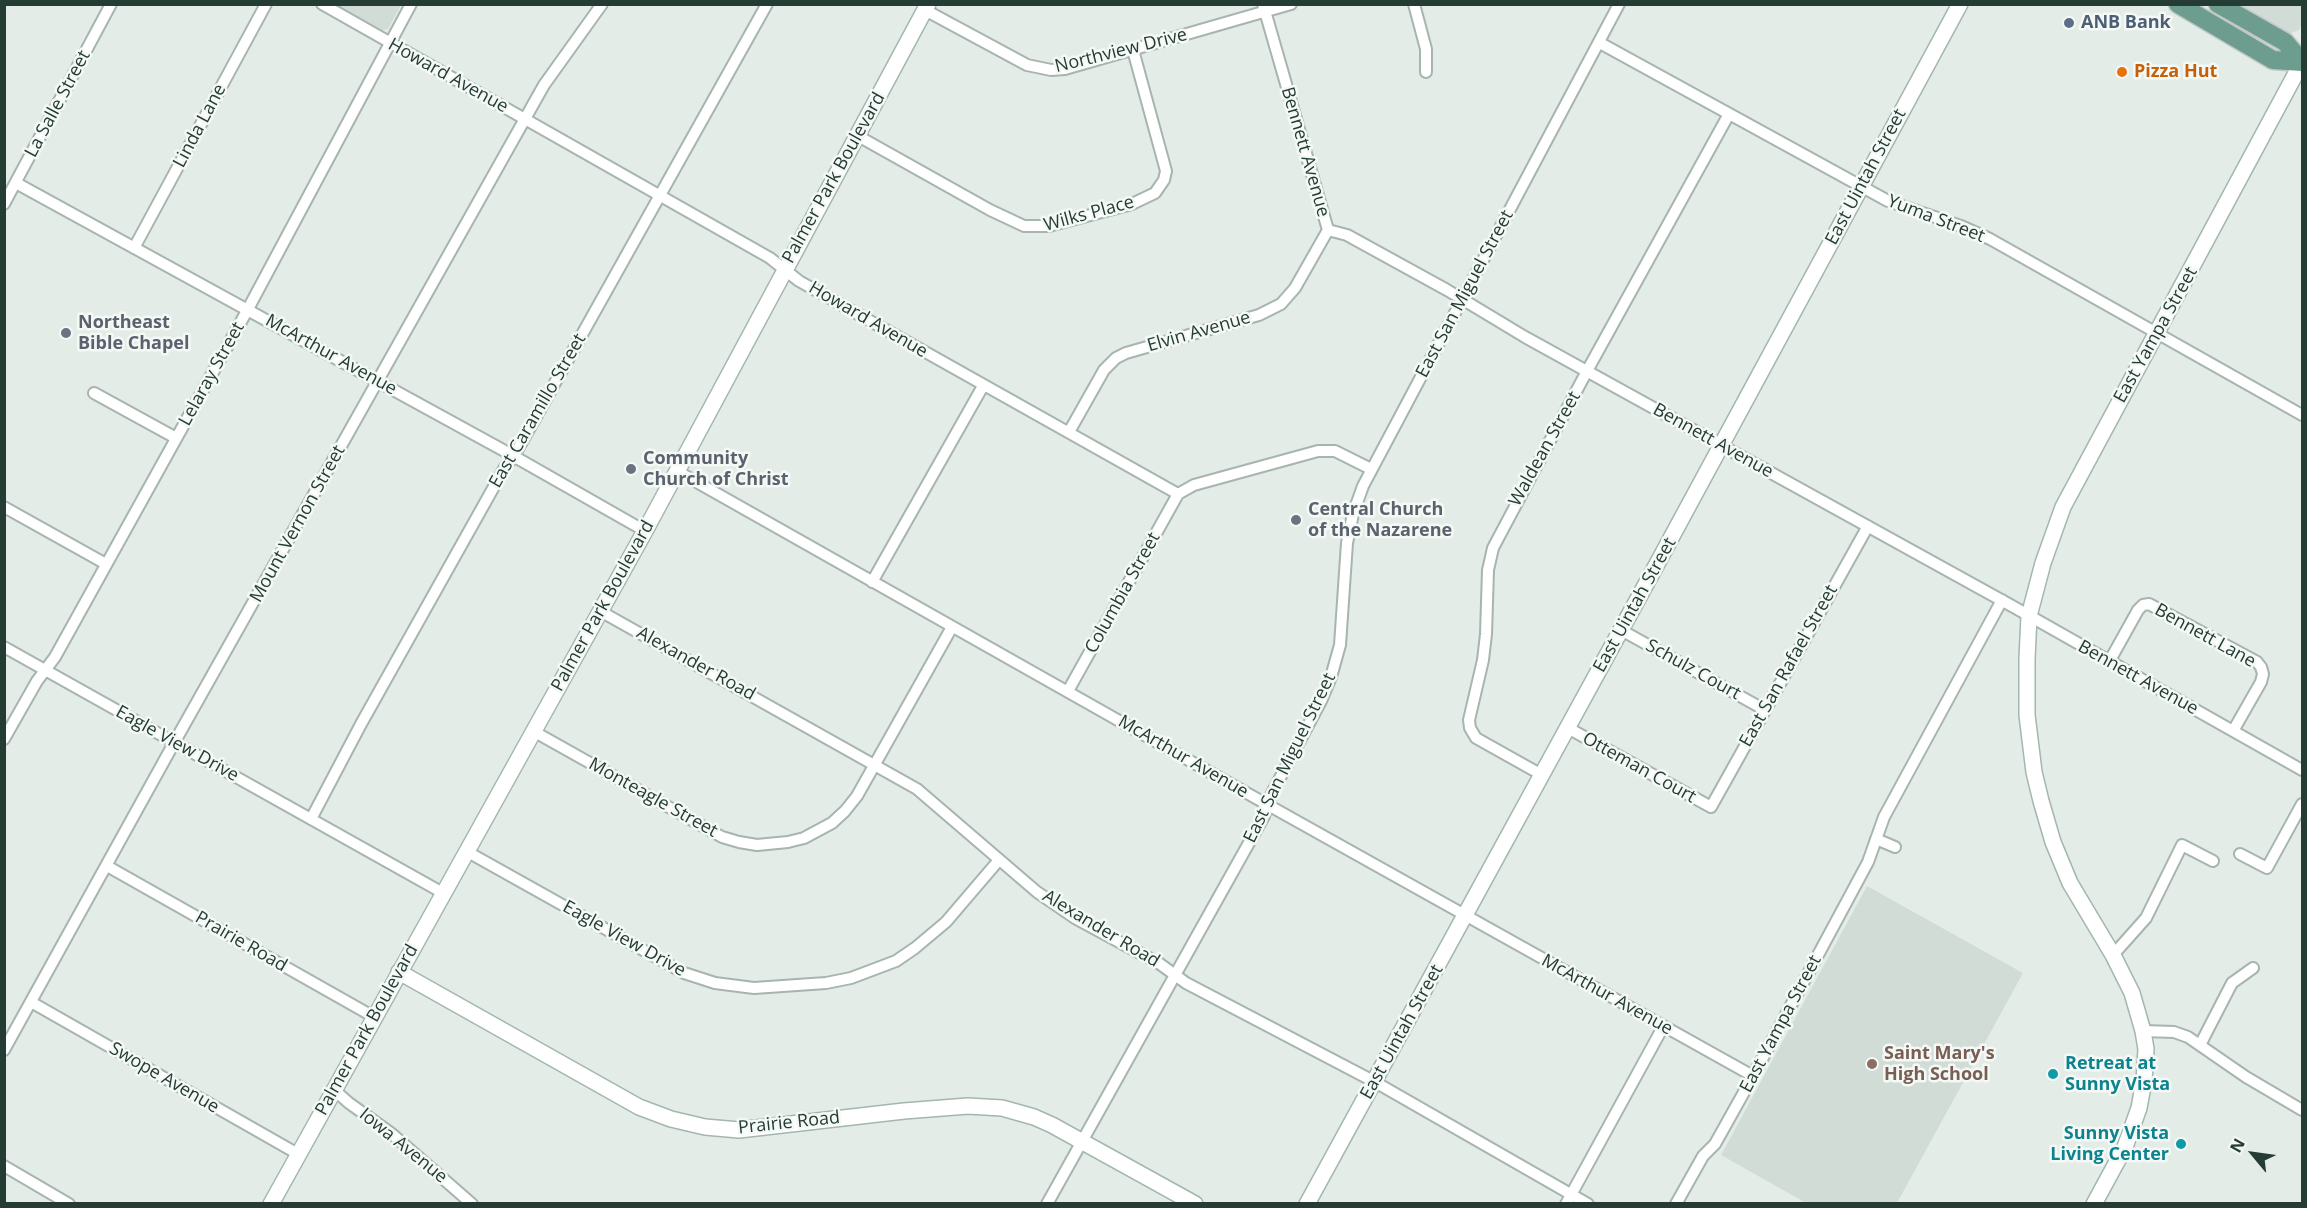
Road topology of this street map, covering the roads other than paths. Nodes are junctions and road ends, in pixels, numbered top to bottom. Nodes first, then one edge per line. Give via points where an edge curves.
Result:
1 (111, 4) edge
2 (266, 4) edge
3 (322, 4) edge
4 (411, 4) edge
5 (602, 4) edge
6 (767, 4) edge
7 (1292, 4) edge
8 (1414, 4) edge
9 (1619, 4) edge
10 (1960, 4) edge
11 (2178, 4) edge
12 (2217, 4) edge
13 (927, 7) edge
14 (1264, 8) edge
15 (389, 43) junction
16 (1600, 43) junction
17 (1133, 50) junction
18 (2302, 63) edge
19 (1426, 72) dead end
20 (1729, 114) junction
21 (525, 120) junction
22 (858, 136) junction
23 (16, 183) junction
24 (1861, 186) junction
25 (660, 196) junction
26 (4, 204) edge
27 (1328, 230) junction
28 (134, 248) junction
29 (785, 269) junction
30 (1462, 300) junction
31 (248, 309) junction
32 (2156, 334) junction
33 (1587, 371) junction
34 (379, 381) junction
35 (983, 386) junction
36 (94, 393) dead end
37 (2302, 415) edge
38 (1069, 432) junction
39 (176, 438) junction
40 (1722, 445) junction
41 (514, 456) junction
42 (1371, 469) junction
43 (677, 471) junction
44 (1178, 494) junction
45 (4, 507) edge
46 (1868, 526) junction
47 (645, 531) junction
48 (106, 564) junction
49 (872, 582) junction
50 (2002, 600) junction
51 (600, 610) junction
52 (2030, 616) junction
53 (951, 627) junction
54 (1621, 630) junction
55 (4, 647) edge
56 (2109, 662) junction
57 (46, 670) junction
58 (1068, 691) junction
59 (1765, 710) junction
60 (1568, 728) junction
61 (533, 731) junction
62 (2233, 731) junction
63 (4, 739) edge
64 (174, 743) junction
65 (876, 764) junction
66 (2302, 770) edge
67 (1542, 776) junction
68 (2302, 804) edge
69 (1268, 806) junction
70 (1711, 807) joint
71 (311, 819) junction
72 (1876, 839) junction
73 (1895, 847) dead end
74 (466, 851) junction
75 (2240, 854) dead end
76 (999, 860) junction
77 (2212, 861) dead end
78 (107, 866) junction
79 (443, 894) junction
80 (1466, 915) junction
81 (2114, 956) junction
82 (2253, 968) dead end
83 (399, 972) junction
84 (1174, 975) junction
85 (31, 1002) junction
86 (374, 1017) junction
87 (1664, 1027) junction
88 (2143, 1031) junction
89 (2200, 1045) junction
90 (4, 1050) edge
91 (1753, 1076) junction
92 (1375, 1082) junction
93 (333, 1089) junction
94 (2302, 1110) edge
95 (1083, 1141) junction
96 (298, 1154) junction
97 (4, 1166) edge
98 (1569, 1199) edge
99 (69, 1203) edge
100 (272, 1203) edge
101 (472, 1203) edge
102 (1047, 1203) edge
103 (1195, 1203) edge
104 (1307, 1203) edge
105 (1588, 1203) edge
106 (1676, 1203) edge
107 (2094, 1203) edge

1 - 23 street, La Salle Street
2 - 28 street, Linda Lane
3 - 15 street, Howard Avenue
4 - 15 street, Lelaray Street
5 - 21 street, Mount Vernon Street via 544,85
6 - 25 street, East Caramillo Street
7 - 14 street, Northview Drive
8 - 19 street via 1426,49
9 - 16 street, East San Miguel Street
10 - 24 main road, East Uintah Street
11 - 12 main road via 2273,60 2302,62 2285,42
13 - 17 street, Northview Drive via 1040,69 1065,69
13 - 22 main road, Palmer Park Boulevard
14 - 17 street, Northview Drive
14 - 27 street, Bennett Avenue
15 - 21 street, Howard Avenue
15 - 31 street, Lelaray Street
16 - 20 street, Yuma Street
16 - 30 street, East San Miguel Street
17 - 22 street, Wilks Place via 1166,171 1155,193 1132,204 1049,226 1024,226
18 - 32 main road, East Yampa Street
20 - 24 street, Yuma Street
20 - 33 street, Waldean Street
21 - 25 street, Howard Avenue
21 - 34 street, Mount Vernon Street
22 - 29 main road, Palmer Park Boulevard
23 - 26 street, La Salle Street
23 - 28 street, McArthur Avenue
24 - 32 street, Yuma Street via 1899,206 1976,232
24 - 40 main road, East Uintah Street
25 - 29 street, Howard Avenue
25 - 41 street, East Caramillo Street
27 - 30 street, Bennett Avenue via 1347,235
27 - 38 street, Elvin Avenue via 1296,288 1281,304 1259,315 1116,358 1104,370
28 - 31 street, McArthur Avenue
29 - 35 street, Howard Avenue via 799,281
29 - 43 main road, Palmer Park Boulevard
30 - 33 street, Bennett Avenue
30 - 42 street, East San Miguel Street
31 - 34 street, McArthur Avenue
31 - 39 street, Lelaray Street
32 - 37 street, Yuma Street
32 - 52 main road, East Yampa Street via 2063,507
33 - 40 street, Bennett Avenue
33 - 67 street, Waldean Street via 1493,549 1488,570 1483,660 1469,720 1476,738
34 - 41 street, McArthur Avenue
34 - 64 street, Mount Vernon Street
35 - 38 street, Howard Avenue
35 - 49 street
36 - 39 street
38 - 44 street, Howard Avenue
39 - 48 street, Lelaray Street
40 - 46 street, Bennett Avenue
40 - 54 main road, East Uintah Street
41 - 47 street, McArthur Avenue
41 - 71 street, East Caramillo Street
42 - 44 street via 1335,451 1318,451 1194,485
42 - 69 street, East San Miguel Street via 1353,514 1347,543 1342,629 1331,677
43 - 47 main road, Palmer Park Boulevard
43 - 49 street, McArthur Avenue
44 - 58 street, Columbia Street
45 - 48 street
46 - 50 street, Bennett Avenue
46 - 59 street, East San Rafael Street
47 - 51 main road, Palmer Park Boulevard
48 - 57 street, Lelaray Street
49 - 53 street, McArthur Avenue
50 - 52 street, Bennett Avenue
50 - 72 street, East Yampa Street via 1884,817
51 - 61 main road, Palmer Park Boulevard
51 - 65 street, Alexander Road
52 - 56 street, Bennett Avenue
52 - 81 main road, East Yampa Street via 2027,715 2041,801 2070,883
53 - 58 street, McArthur Avenue
53 - 65 street, Monteagle Street
54 - 59 street, Schulz Court
54 - 60 main road, East Uintah Street
55 - 57 street, Eagle View Drive
56 - 62 street, Bennett Avenue
56 - 62 street, Bennett Lane via 2138,610 2149,604 2257,662 2263,674 2261,681
57 - 63 street, Lelaray Street
57 - 64 street, Eagle View Drive
58 - 69 street, McArthur Avenue
59 - 70 street, East San Rafael Street
60 - 67 main road, East Uintah Street
60 - 70 street, Otteman Court
61 - 65 street, Monteagle Street via 710,831 757,845 804,838 832,823 857,796
61 - 74 main road, Palmer Park Boulevard
62 - 66 street, Bennett Avenue
64 - 71 street, Eagle View Drive
64 - 78 street, Mount Vernon Street
65 - 76 street, Alexander Road via 916,789
67 - 80 main road, East Uintah Street
68 - 75 street via 2267,868
69 - 80 street, McArthur Avenue
69 - 84 street, East San Miguel Street
71 - 79 street, Eagle View Drive
72 - 73 street
72 - 91 street, East Yampa Street via 1868,862
74 - 76 street, Eagle View Drive via 684,973 715,983 754,988 826,983 896,961 946,922
74 - 79 main road, Palmer Park Boulevard
76 - 84 street, Alexander Road via 1075,918
77 - 81 street via 2182,845 2146,918
78 - 85 street, Mount Vernon Street
78 - 86 street, Prairie Road
79 - 83 main road, Palmer Park Boulevard
80 - 87 street, McArthur Avenue
80 - 92 main road, East Uintah Street
81 - 88 main road, East Yampa Street via 2132,993
82 - 89 street via 2232,983
83 - 86 main road, Palmer Park Boulevard
83 - 95 main road, Prairie Road via 639,1107 688,1124 739,1130 968,1107 1002,1108 1052,1125
84 - 92 street, Alexander Road
84 - 95 street, East San Miguel Street
85 - 90 street, Mount Vernon Street
85 - 96 street, Swope Avenue
86 - 93 main road, Palmer Park Boulevard
87 - 91 street, McArthur Avenue
87 - 98 street
88 - 89 street via 2180,1034
88 - 107 main road, East Yampa Street via 2146,1062 2139,1108 2125,1147
89 - 94 street
91 - 106 street, East Yampa Street
92 - 98 street, Alexander Road
92 - 104 main road, East Uintah Street
93 - 96 main road, Palmer Park Boulevard
93 - 101 street, Iowa Avenue
95 - 102 street, East San Miguel Street
95 - 103 main road, Prairie Road
96 - 100 main road, Palmer Park Boulevard
97 - 99 street
98 - 105 street, Alexander Road

